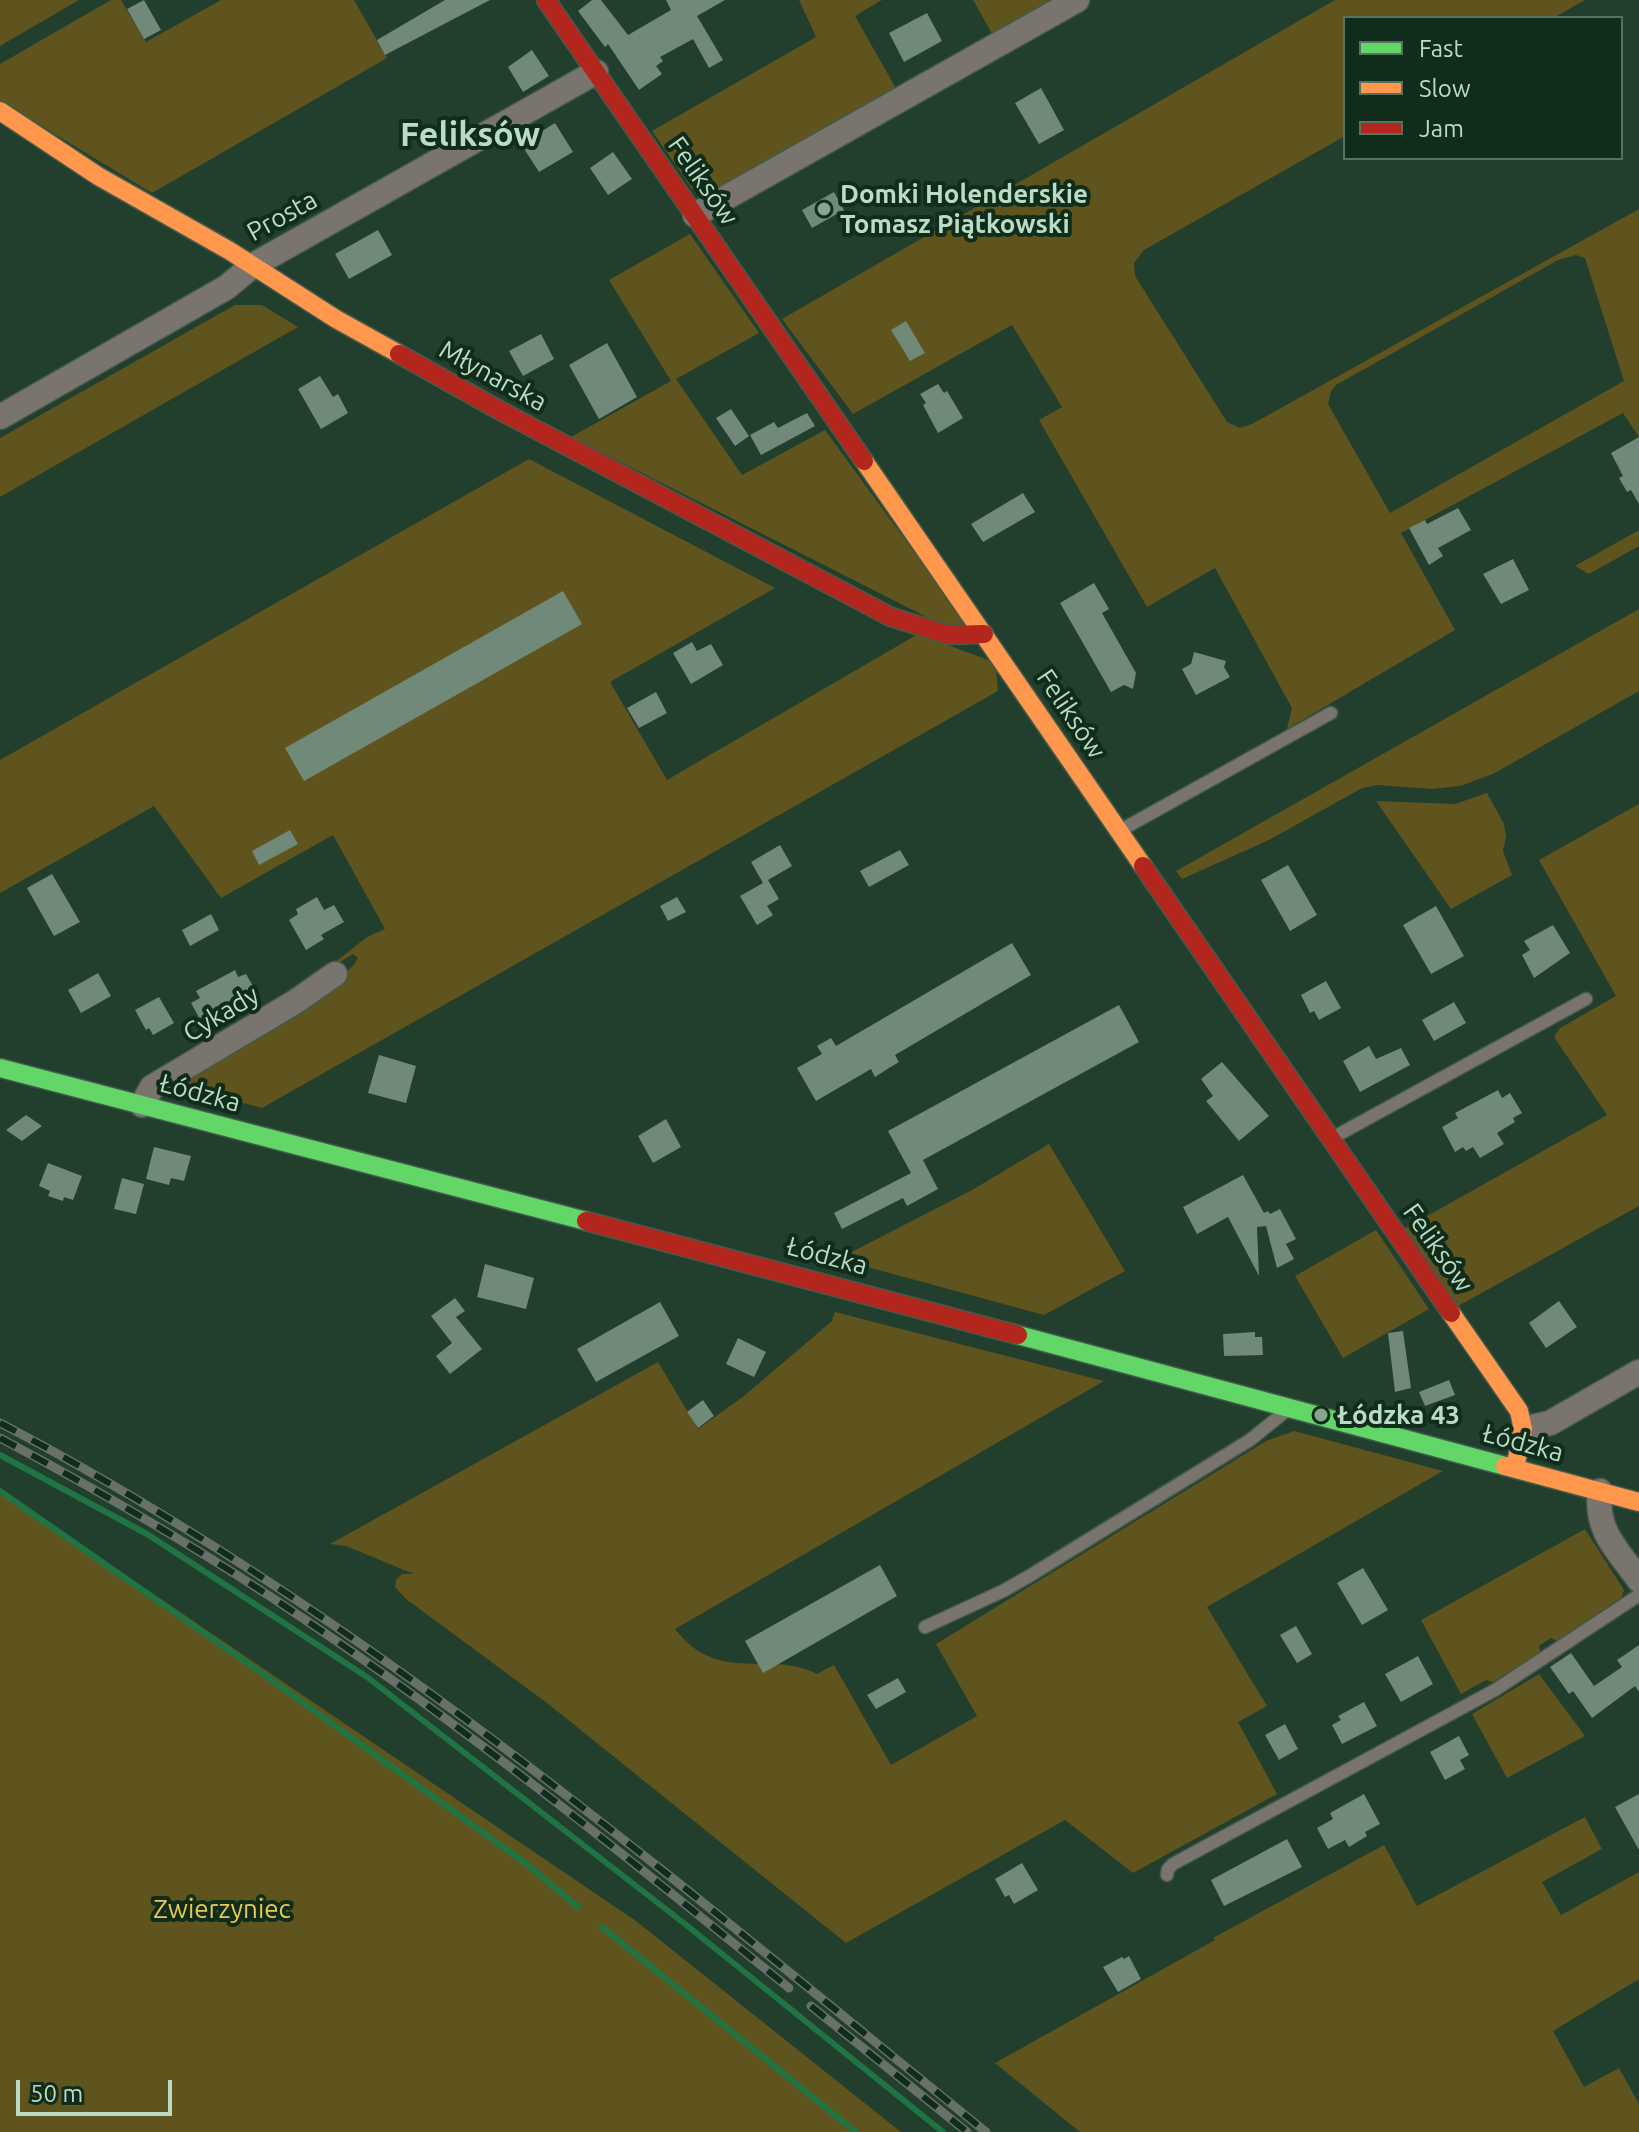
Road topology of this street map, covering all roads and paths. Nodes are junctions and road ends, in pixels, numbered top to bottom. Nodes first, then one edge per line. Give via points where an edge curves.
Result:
1 (546, 0) edge
2 (1077, 0) edge
3 (596, 72) junction
4 (0, 111) edge
5 (695, 215) junction
6 (252, 266) junction
7 (0, 417) edge
8 (984, 634) junction
9 (1331, 713) dead end
10 (1119, 831) junction
11 (335, 974) dead end
12 (1586, 999) dead end
13 (0, 1068) edge
14 (142, 1105) junction
15 (1331, 1139) junction
16 (1639, 1372) edge
17 (1291, 1406) junction
18 (1523, 1429) junction
19 (1515, 1468) junction
20 (1600, 1491) junction
21 (1639, 1502) edge
22 (1639, 1580) edge
23 (1639, 1595) edge
24 (925, 1627) dead end
25 (1167, 1875) dead end

1 - 3 street, Feliksów
2 - 5 street
3 - 5 street, Feliksów
3 - 6 street, Prosta
4 - 6 street, Młynarska via 98,176
5 - 8 street, Feliksów
6 - 7 street, Prosta via 227,287
6 - 8 street, Młynarska via 499,410 881,612 949,635
8 - 10 street, Feliksów
9 - 10 lane
10 - 15 street, Feliksów
11 - 14 street, Cykady via 152,1087
12 - 15 lane
13 - 14 street, Łódzka
14 - 17 street, Łódzka
15 - 18 street, Feliksów via 1519,1411
16 - 18 street via 1550,1423
17 - 19 street, Łódzka
17 - 24 lane via 1250,1440 1031,1575
18 - 19 street
19 - 20 street, Łódzka
20 - 21 street, Łódzka
20 - 22 street via 1602,1526
23 - 25 lane via 1495,1690 1173,1864

